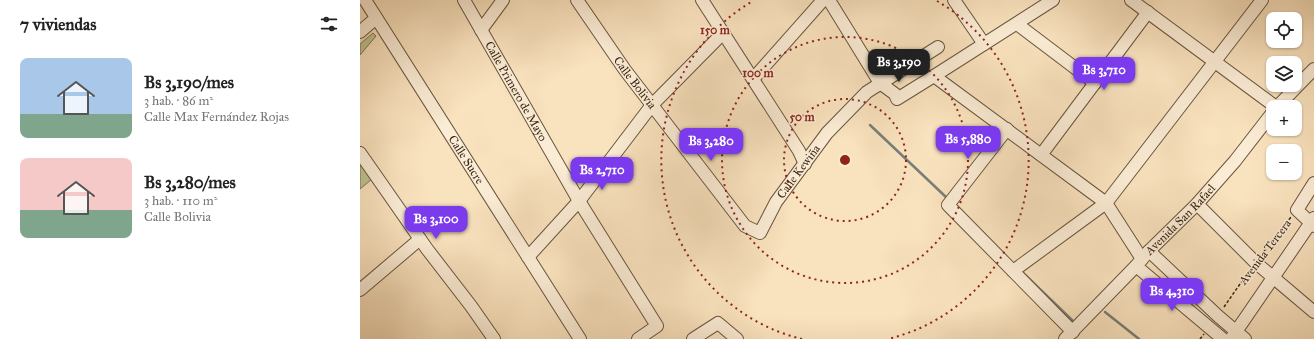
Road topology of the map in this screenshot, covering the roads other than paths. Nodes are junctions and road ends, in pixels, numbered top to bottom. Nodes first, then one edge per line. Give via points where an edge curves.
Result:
1 (365, 0) edge
2 (464, 0) edge
3 (503, 0) edge
4 (577, 0) edge
5 (702, 0) edge
6 (824, 0) edge
7 (954, 0) edge
8 (1053, 0) edge
9 (1131, 0) edge
10 (1262, 0) edge
11 (1148, 12) junction
12 (376, 18) junction
13 (1018, 24) junction
14 (481, 30) junction
15 (360, 32) edge
16 (724, 32) junction
17 (984, 44) junction
18 (938, 47) dead end
19 (1215, 62) junction
20 (1314, 69) edge
21 (934, 76) junction
22 (753, 79) junction
23 (1095, 83) junction
24 (878, 85) junction
25 (1267, 100) edge
26 (1284, 100) edge
27 (652, 104) junction
28 (1266, 121) edge
29 (1007, 129) junction
30 (360, 153) edge
31 (1041, 155) junction
32 (805, 164) junction
33 (1314, 183) edge
34 (579, 201) junction
35 (1106, 203) junction
36 (1197, 204) junction
37 (1313, 222) edge
38 (760, 233) joint
39 (420, 239) junction
40 (528, 257) junction
41 (1142, 259) junction
42 (1013, 271) junction
43 (1274, 276) junction
44 (360, 290) edge
45 (1314, 312) edge
46 (1069, 335) edge
47 (1238, 336) edge
48 (494, 339) edge
49 (580, 339) edge
50 (638, 339) edge
51 (693, 339) edge
52 (737, 339) edge
53 (1223, 339) edge

1 - 12 street, Calle Sucre
2 - 14 street, Calle Primero de Mayo
3 - 14 street
4 - 27 street, Calle Bolivia via 625,70
5 - 16 street
6 - 22 street
6 - 24 street
7 - 17 street
8 - 13 street
9 - 11 street
10 - 19 street
11 - 19 street
11 - 23 street
12 - 15 street
12 - 40 street, Calle Sucre
13 - 17 street
13 - 23 street
14 - 34 street, Calle Primero de Mayo
16 - 22 street
16 - 27 street
17 - 21 street
18 - 24 street, Calle Kewiña
19 - 25 street
19 - 35 street
20 - 26 street
21 - 24 street via 897,99 895,94
21 - 29 street
22 - 32 street
23 - 31 street
24 - 32 street, Calle Kewiña via 867,92 827,133
27 - 34 street
27 - 38 street, Calle Bolivia via 745,226
28 - 36 street, Avenida San Rafael
29 - 31 street
29 - 42 street via 948,205
30 - 39 street
31 - 35 street
32 - 38 street, Calle Kewiña via 776,202
33 - 37 street, Avenida Tercera via 1297,210
34 - 40 street
34 - 50 street, Calle Primero de Mayo via 657,326
35 - 41 street
35 - 42 street
36 - 41 street, Avenida San Rafael
36 - 43 street via 1256,262
37 - 43 street, Avenida Tercera
39 - 44 street
39 - 48 street
40 - 49 street, Calle Sucre
41 - 46 street, Avenida San Rafael
41 - 47 street via 1218,316
41 - 53 street
42 - 46 street
43 - 45 street
43 - 47 street, Avenida Tercera
51 - 52 street via 718,324

